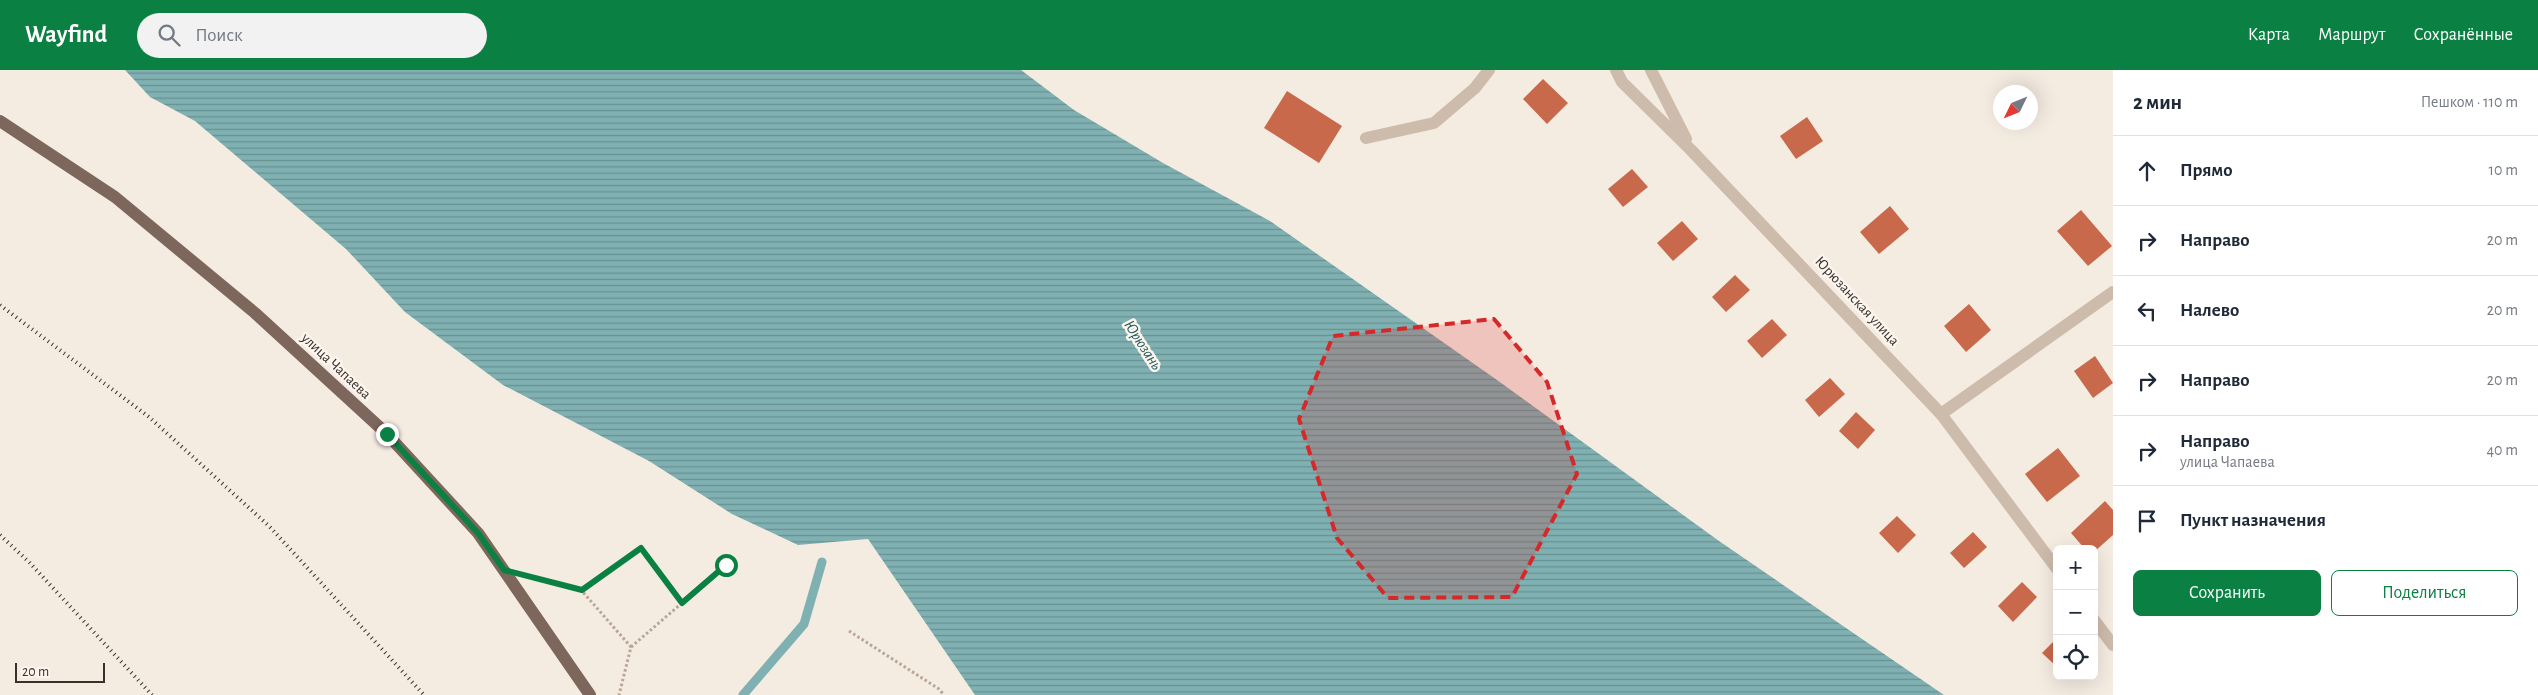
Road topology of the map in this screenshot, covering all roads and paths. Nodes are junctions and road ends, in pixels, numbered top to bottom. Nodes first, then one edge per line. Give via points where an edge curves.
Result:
1 (1489, 70) edge
2 (1616, 70) edge
3 (1651, 70) edge
4 (0, 121) edge
5 (1366, 138) dead end
6 (1691, 150) junction
7 (2113, 292) edge
8 (1941, 414) junction
9 (2053, 564) edge
10 (726, 565) dead end
11 (504, 570) junction
12 (582, 590) junction
13 (682, 603) junction
14 (2098, 625) edge
15 (849, 631) dead end
16 (2113, 645) edge
17 (631, 647) junction
18 (590, 695) edge
19 (619, 695) edge
20 (944, 695) edge

1 - 5 street via 1475,88 1434,123
2 - 6 street, Юрюзанская улица via 1622,82
3 - 6 street
4 - 11 main road, улица Чапаева via 115,197 255,313 387,434 478,533
6 - 8 street, Юрюзанская улица
7 - 8 street
8 - 9 street, Юрюзанская улица
10 - 13 path
11 - 12 path
11 - 18 main road, улица Чапаева
12 - 13 path via 641,548
12 - 17 path
13 - 17 path
14 - 16 street
15 - 20 path
17 - 19 path

